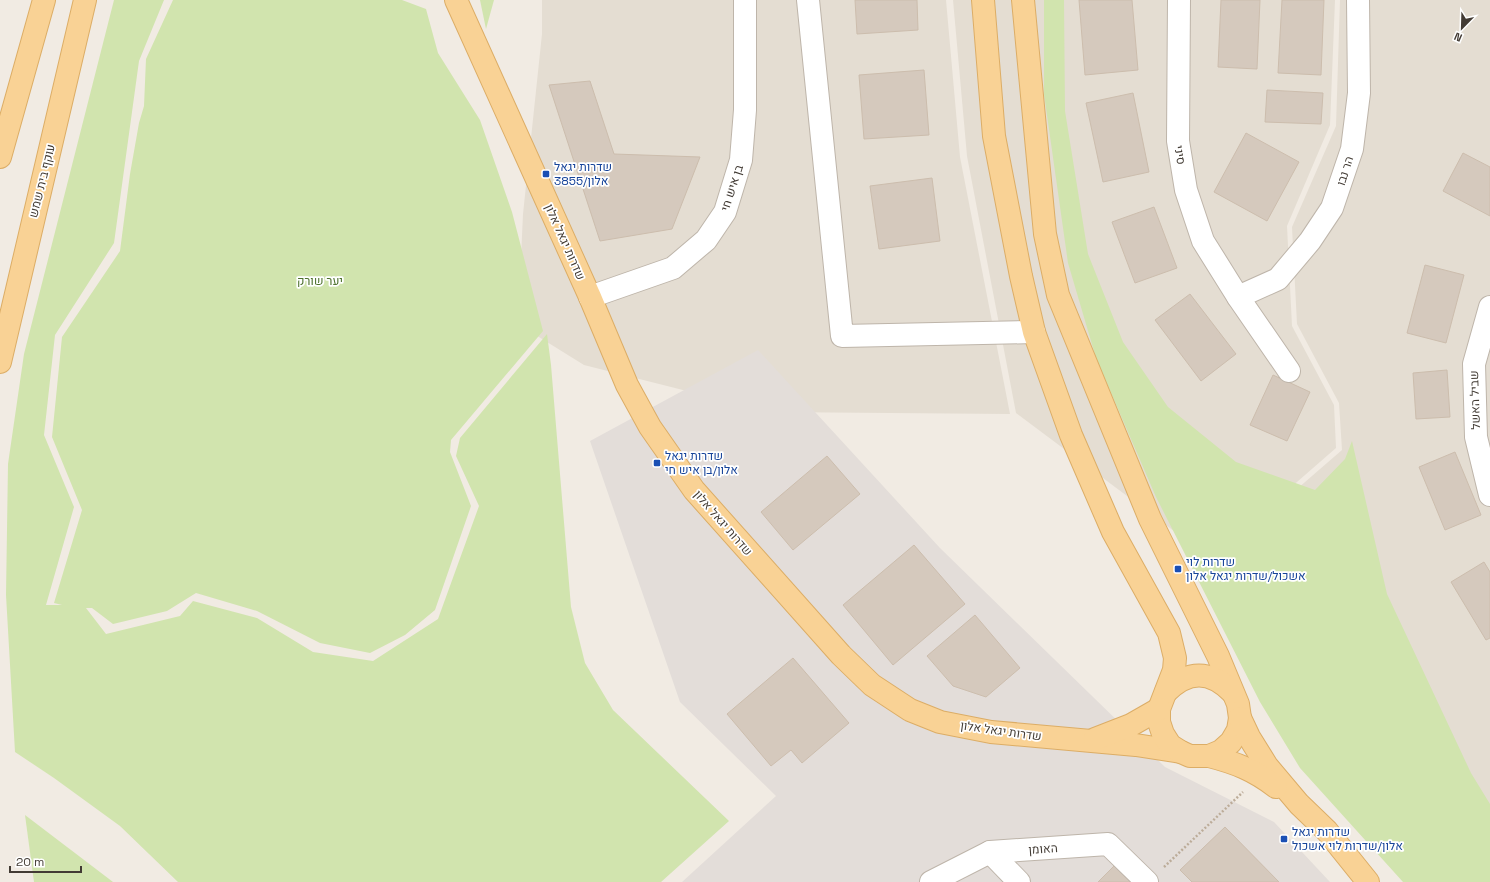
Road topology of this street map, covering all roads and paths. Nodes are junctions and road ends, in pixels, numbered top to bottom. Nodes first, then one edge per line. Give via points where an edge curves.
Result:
1 (44, 0) edge
2 (85, 0) edge
3 (448, 0) edge
4 (456, 0) edge
5 (745, 0) edge
6 (808, 0) edge
7 (983, 0) edge
8 (1023, 0) edge
9 (1179, 0) edge
10 (1358, 0) edge
11 (474, 42) junction
12 (0, 157) edge
13 (590, 297) junction
14 (1238, 297) junction
15 (1490, 307) edge
16 (1034, 332) junction
17 (0, 362) edge
18 (1289, 371) dead end
19 (1490, 495) edge
20 (1232, 692) junction
21 (1163, 700) junction
22 (1240, 718) junction
23 (1088, 741) junction
24 (1181, 752) junction
25 (1209, 756) junction
26 (1258, 773) junction
27 (1299, 804) junction
28 (990, 852) junction
29 (1153, 877) edge
30 (931, 882) edge
31 (1018, 882) edge
32 (1368, 882) edge

1 - 12 main road
2 - 17 main road, עוקף בית שמש
3 - 11 main road, שדרות יגאל אלון
4 - 11 main road, שדרות יגאל אלון
5 - 13 street, בן איש חי via 745,110 742,153 725,212 706,240 673,268
6 - 16 street via 842,336
7 - 16 main road via 994,136 1020,276
8 - 20 main road via 1045,234 1058,294 1150,519 1218,656
9 - 14 street, סיני via 1178,141 1186,190 1203,241
10 - 14 street, הר נבו via 1359,93 1352,149 1332,208 1310,241 1278,279
11 - 13 main road, שדרות יגאל אלון
13 - 23 main road, שדרות יגאל אלון via 626,386 650,427 694,490 841,655 872,685 910,710 940,722 991,732
14 - 18 street, סיני
15 - 19 street, שביל האשל via 1474,364 1476,437
16 - 21 main road via 1071,435 1113,532 1169,633 1175,658 1174,670
20 - 21 main road via 1222,682 1199,675 1175,683
20 - 22 main road via 1238,704
21 - 23 main road, שדרות יגאל אלון via 1132,725
21 - 24 main road via 1159,722 1163,734 1170,745
22 - 25 main road via 1238,730 1231,742 1221,751
22 - 27 main road via 1267,766
23 - 24 main road, שדרות יגאל אלון
24 - 25 main road via 1190,756
25 - 26 main road via 1233,762
26 - 27 main road
26 - 29 path via 1241,796
27 - 32 main road via 1327,831
28 - 29 street, האומן via 1108,844
28 - 30 street, האומן
28 - 31 street

